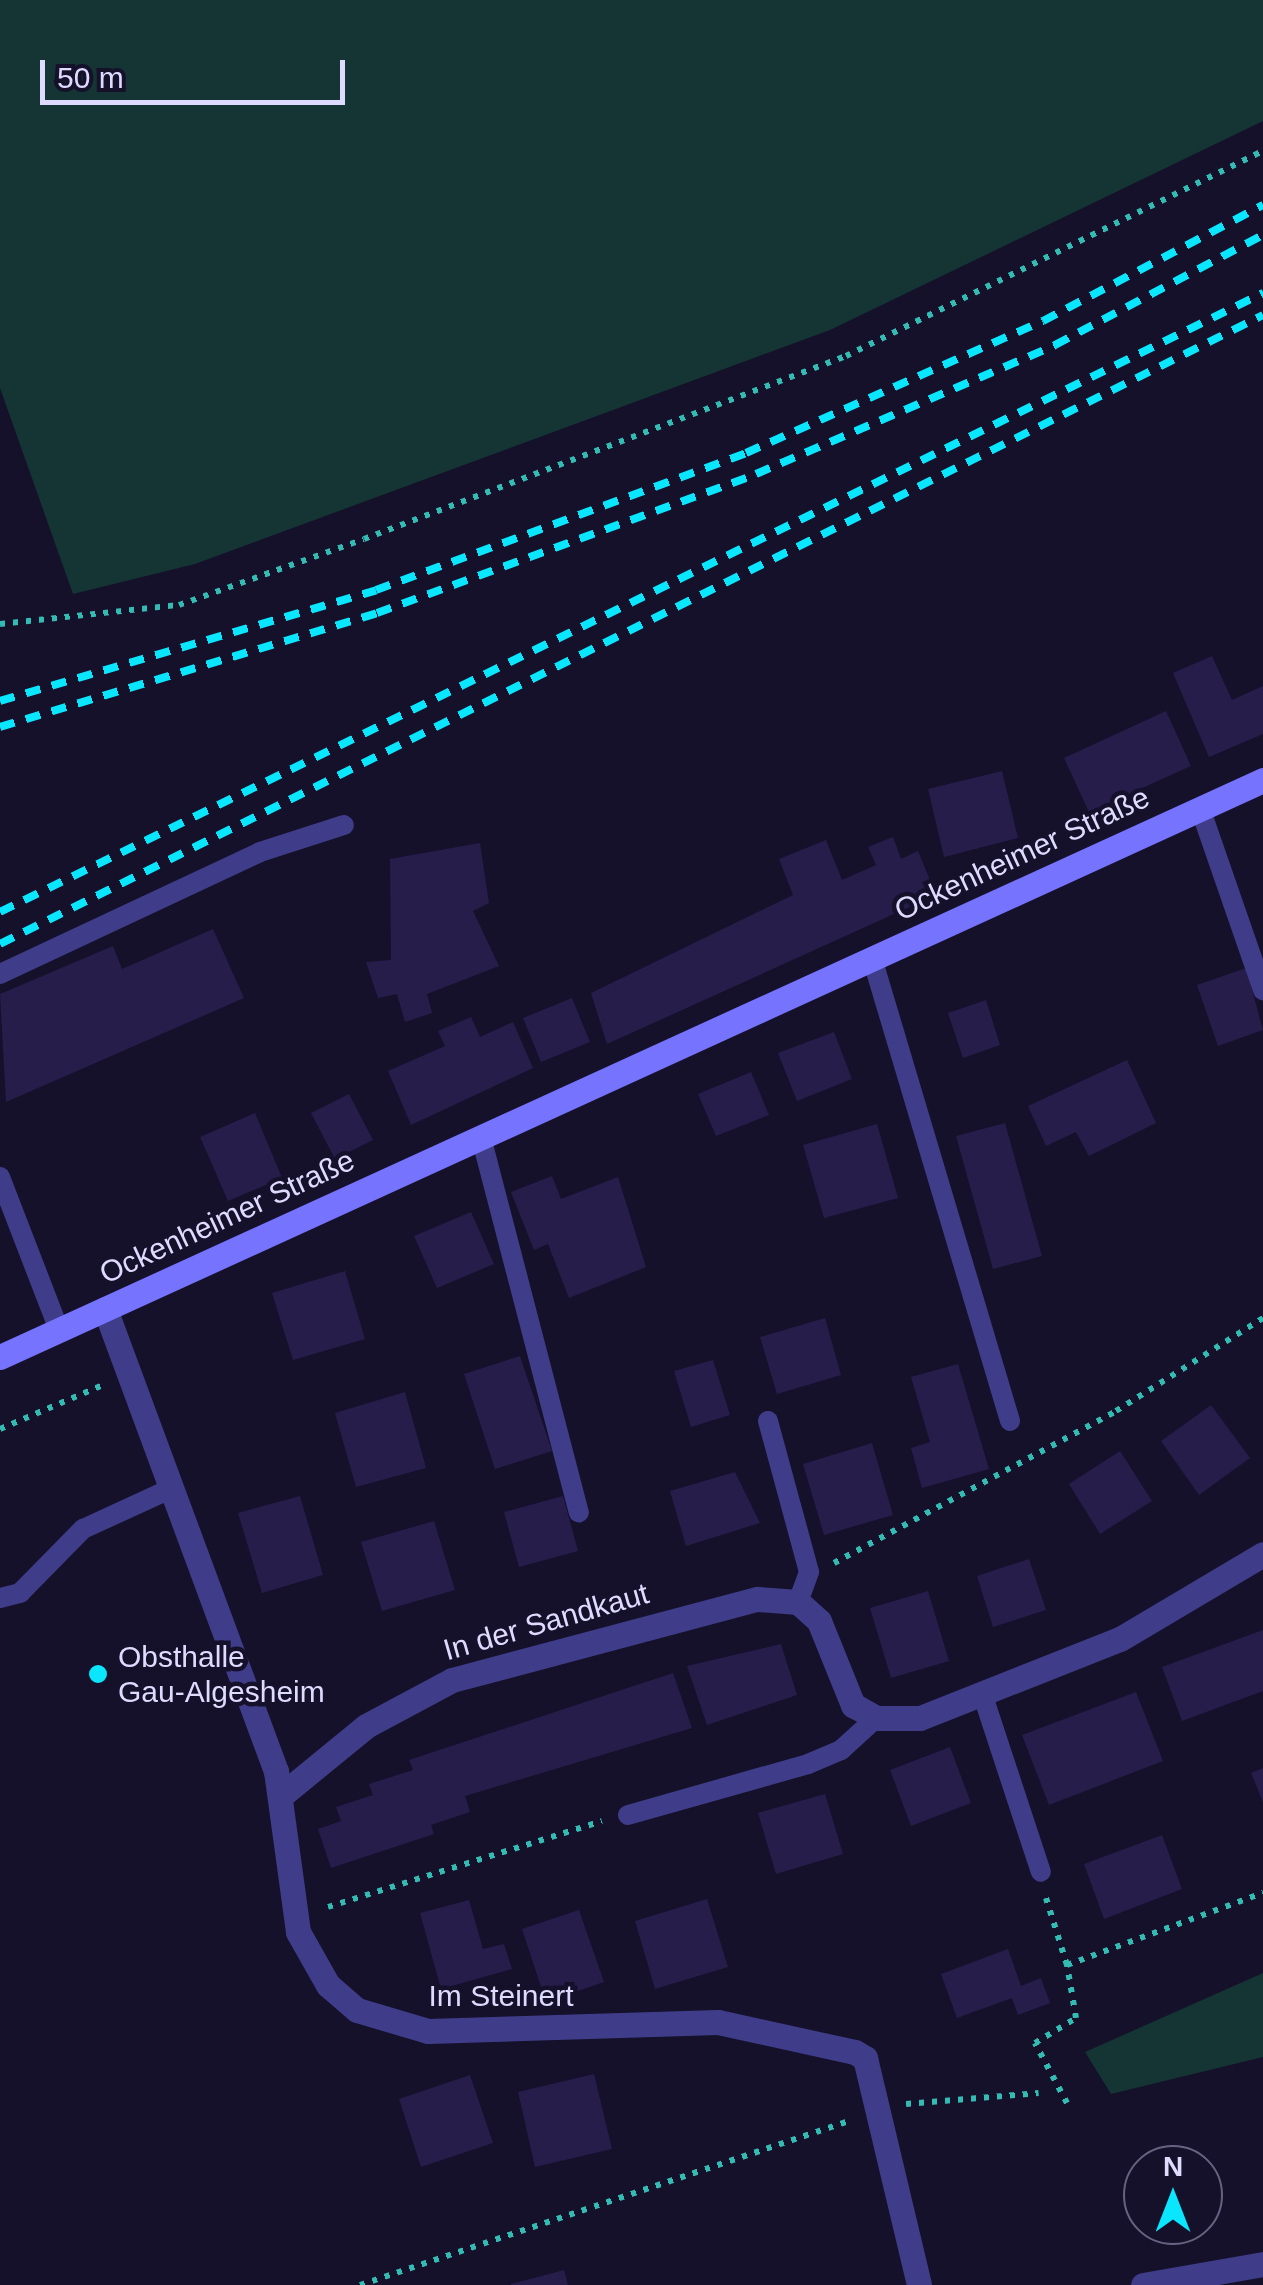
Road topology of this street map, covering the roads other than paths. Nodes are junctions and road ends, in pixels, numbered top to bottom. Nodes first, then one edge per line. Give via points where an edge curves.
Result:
1 (1263, 780) edge
2 (1200, 808) junction
3 (344, 825) dead end
4 (872, 958) junction
5 (0, 974) edge
6 (1263, 990) edge
7 (481, 1137) junction
8 (0, 1177) edge
9 (106, 1309) junction
10 (58, 1330) junction
11 (0, 1357) edge
12 (1010, 1421) dead end
13 (768, 1422) dead end
14 (172, 1488) junction
15 (580, 1512) dead end
16 (1263, 1554) edge
17 (0, 1598) edge
18 (798, 1602) junction
19 (983, 1696) junction
20 (876, 1718) junction
21 (283, 1794) junction
22 (628, 1815) road end
23 (1041, 1872) road end
24 (1263, 2264) edge
25 (919, 2285) edge
26 (1143, 2285) edge

1 - 2 main road, Ockenheimer Straße
2 - 4 main road, Ockenheimer Straße
2 - 6 lane
3 - 5 lane via 260,852
4 - 7 main road, Ockenheimer Straße
4 - 12 lane, Ockenheimer Straße
7 - 9 main road, Ockenheimer Straße
7 - 15 lane
8 - 10 lane
9 - 10 main road, Ockenheimer Straße
9 - 14 street, Im Steinert
10 - 11 main road, Ockenheimer Straße
13 - 18 lane via 809,1572
14 - 17 lane via 83,1529 20,1592
14 - 21 street, Im Steinert
16 - 19 street via 1164,1617
18 - 20 street via 818,1621 853,1705
18 - 21 street, In der Sandkaut via 757,1600 452,1680 366,1726
19 - 20 street via 920,1718
19 - 23 lane
20 - 22 lane via 841,1750 808,1764
21 - 25 street, Im Steinert via 296,1920 328,1985 392,2024 488,2034 762,2026 866,2058
24 - 26 street

